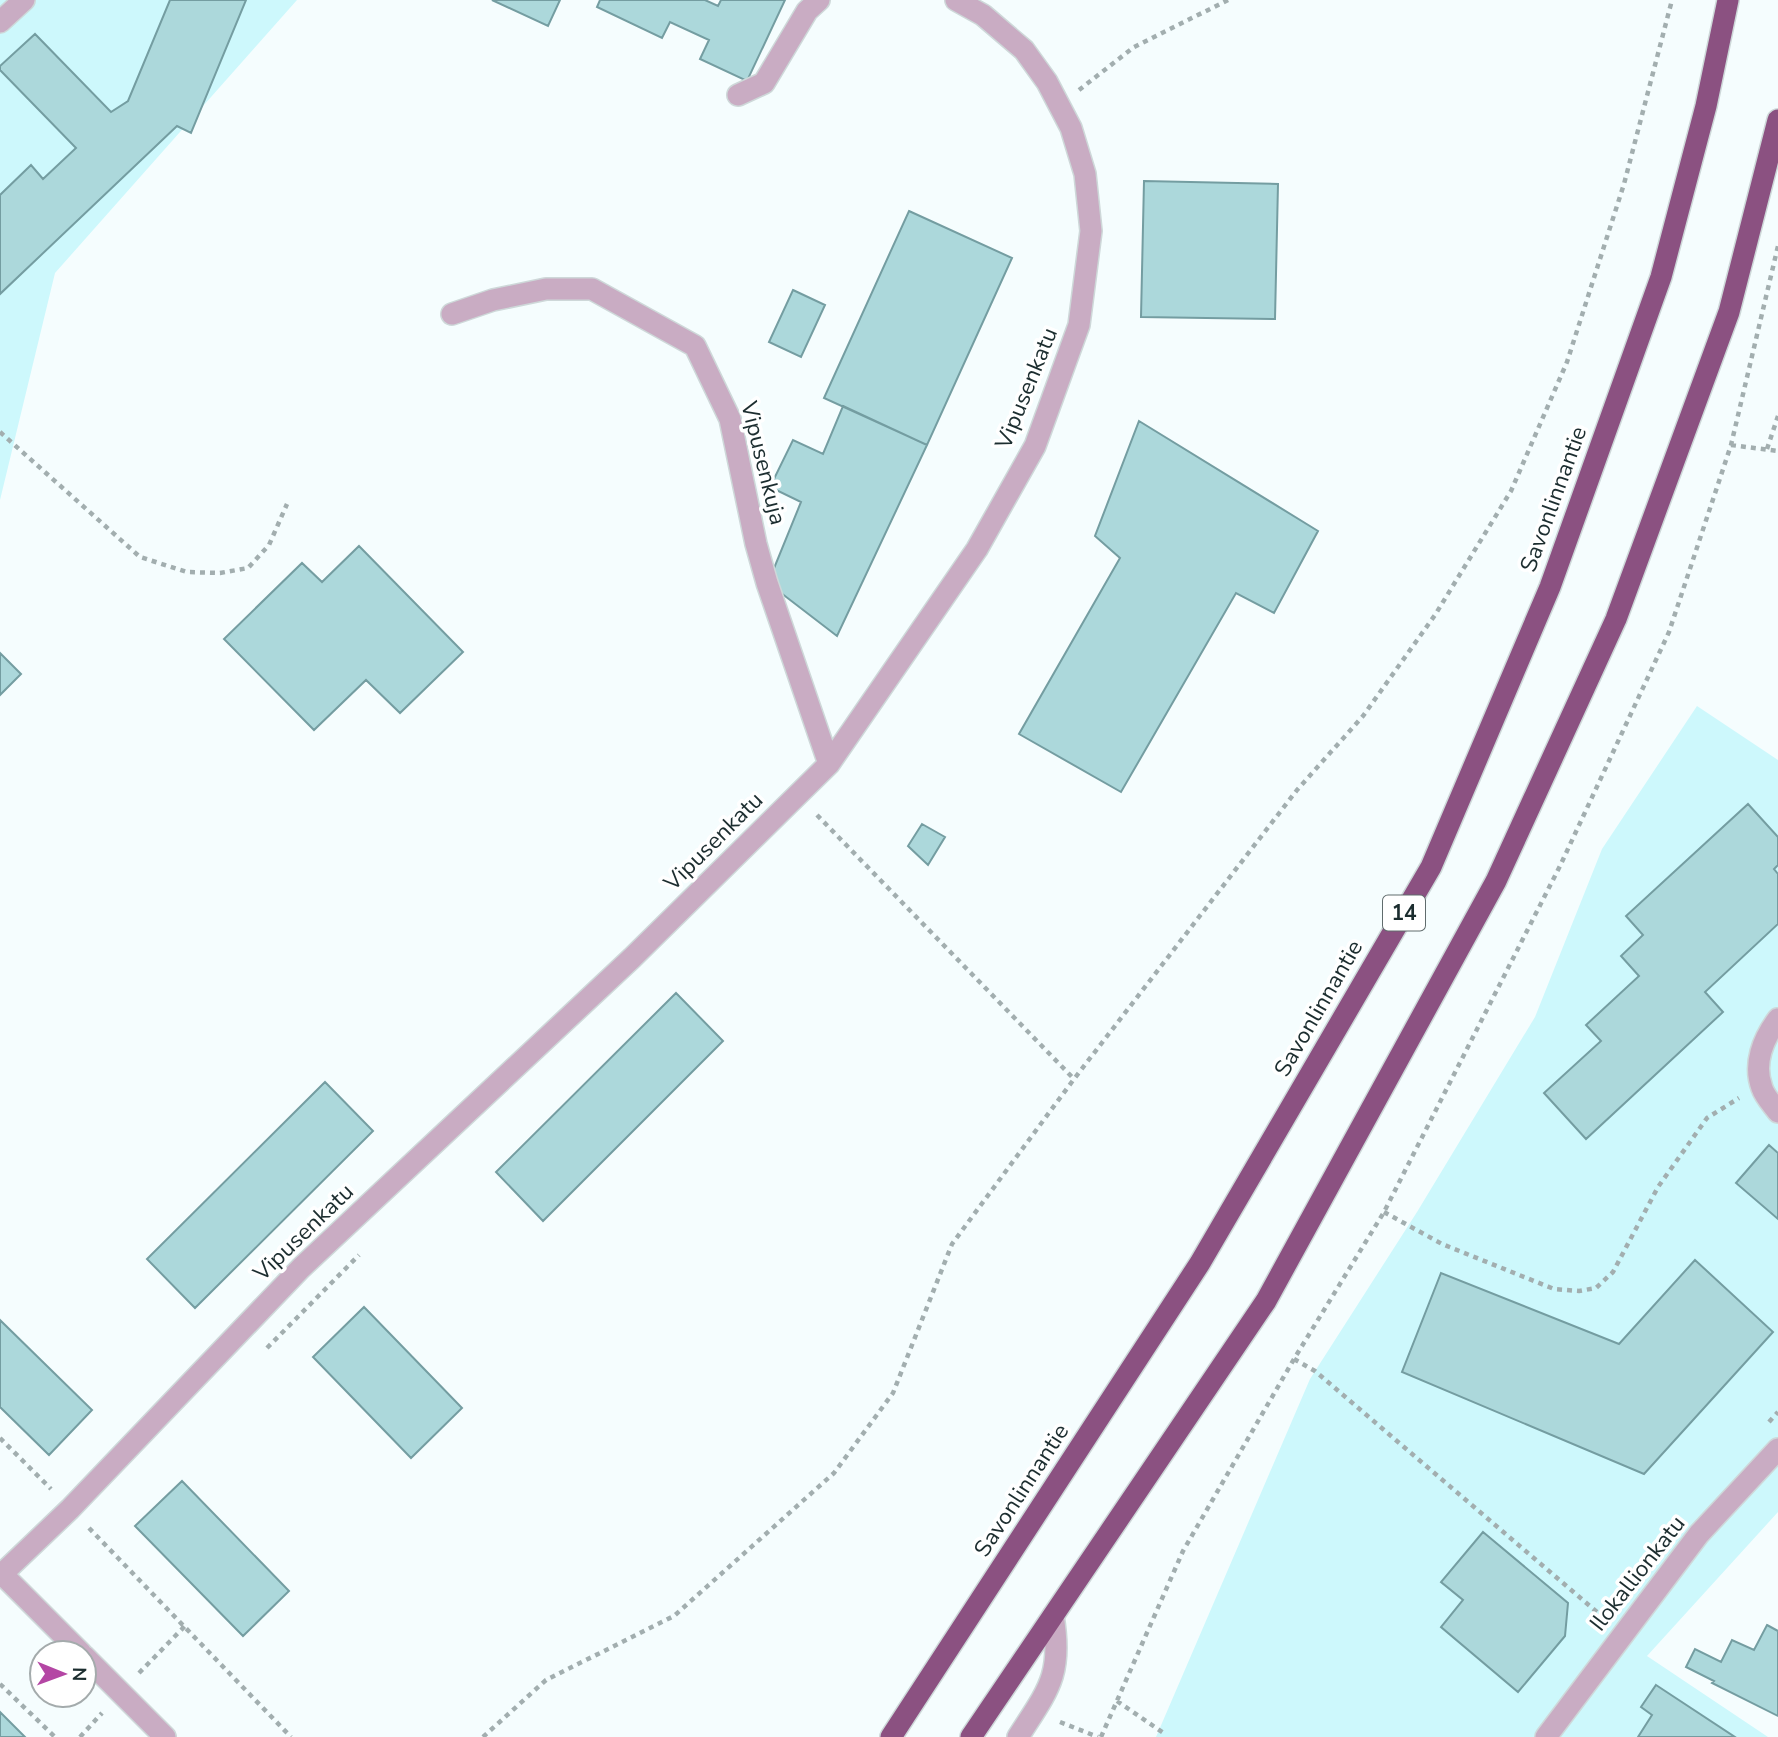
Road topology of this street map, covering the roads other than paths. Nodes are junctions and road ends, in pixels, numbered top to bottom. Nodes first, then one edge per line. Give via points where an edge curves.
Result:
1 (24, 0) edge
2 (819, 0) edge
3 (956, 0) edge
4 (1728, 0) edge
5 (0, 22) edge
6 (738, 94) dead end
7 (1778, 120) edge
8 (452, 314) dead end
9 (829, 764) junction
10 (1778, 1019) edge
11 (1778, 1112) edge
12 (1778, 1449) edge
13 (1, 1573) edge
14 (1053, 1616) junction
15 (68, 1639) edge
16 (98, 1669) edge
17 (165, 1737) edge
18 (891, 1737) edge
19 (971, 1737) edge
20 (1018, 1737) edge
21 (1546, 1737) edge

1 - 5 street
2 - 6 street via 807,11 764,83
3 - 9 street, Vipusenkatu via 983,15 1024,50 1071,128 1085,173 1091,231 1079,325 1035,446 977,549
4 - 18 highway, Savonlinnantie / 14 via 1706,106 1661,277 1550,587 1431,866 1200,1263
7 - 14 highway via 1728,312 1616,619 1496,881 1266,1301
8 - 9 street, Vipusenkuja via 545,289 592,289 695,346 730,419 767,583
9 - 13 street, Vipusenkatu via 632,958 300,1268 70,1509
10 - 11 street via 1762,1047 1758,1068 1762,1089
12 - 21 street, Ilokallionkatu via 1699,1534
13 - 15 street
14 - 19 highway
14 - 20 street via 1057,1640 1052,1684
16 - 17 street

